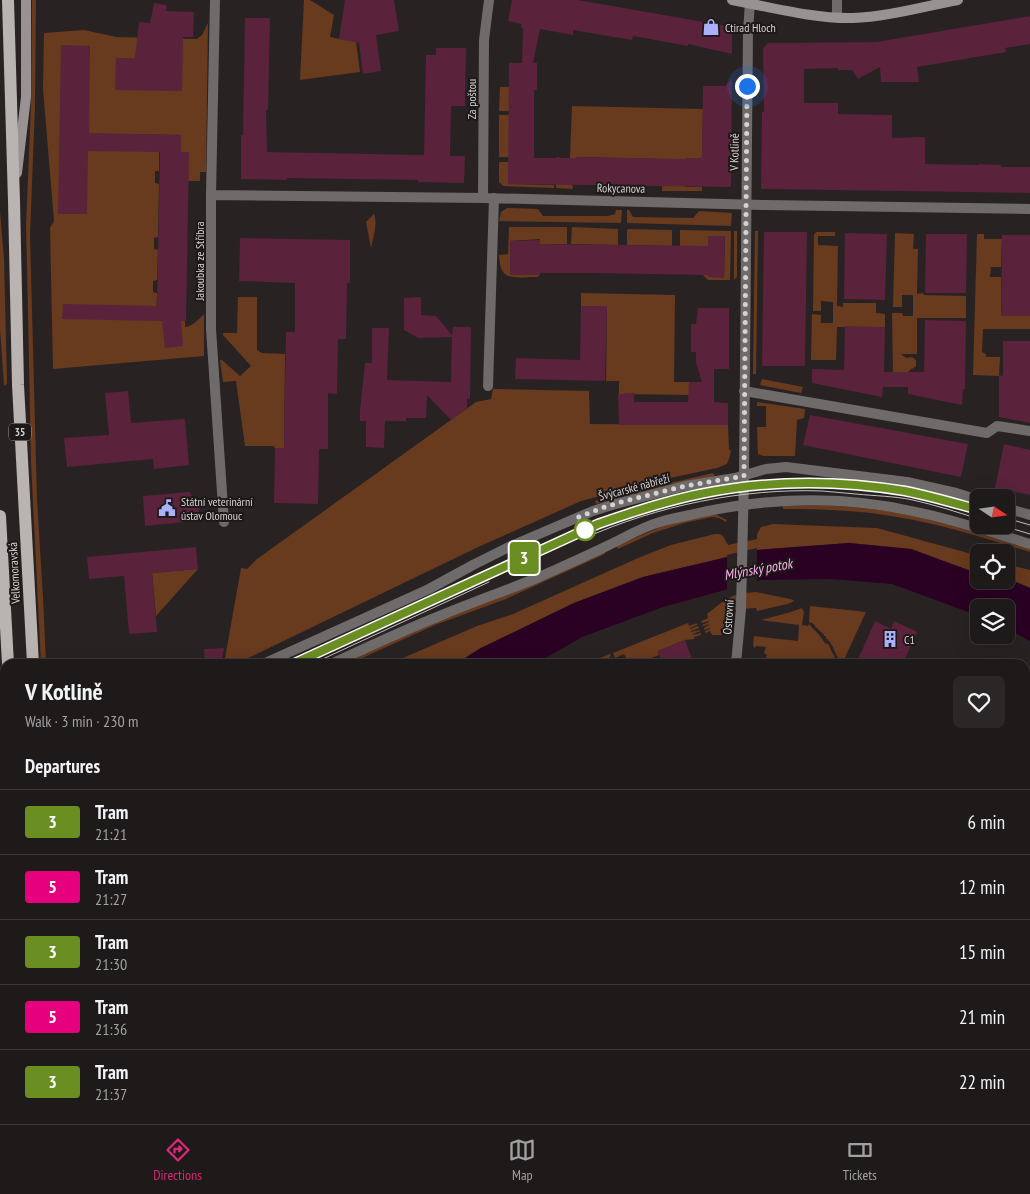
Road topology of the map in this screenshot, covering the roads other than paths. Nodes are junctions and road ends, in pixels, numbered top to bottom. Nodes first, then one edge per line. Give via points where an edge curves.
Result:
1 (8, 0) edge
2 (26, 0) edge
3 (215, 0) edge
4 (489, 0) edge
5 (732, 0) edge
6 (837, 0) edge
7 (958, 0) edge
8 (750, 3) junction
9 (837, 17) junction
10 (211, 195) junction
11 (488, 198) junction
12 (14, 201) junction
13 (746, 204) junction
14 (1030, 209) edge
15 (488, 386) dead end
16 (744, 391) junction
17 (1030, 431) edge
18 (744, 476) junction
19 (970, 497) edge
20 (743, 504) junction
21 (1015, 511) edge
22 (1030, 515) edge
23 (0, 516) edge
24 (224, 522) dead end
25 (742, 542) joint
26 (1030, 544) edge
27 (8, 659) edge
28 (33, 659) edge
29 (274, 659) edge
30 (343, 659) edge
31 (737, 659) edge

1 - 12 main road, Velkomoravská / 35
2 - 12 street via 26,97
3 - 10 street, Jakoubka ze Stříbra
4 - 11 street, Za poštou via 484,40
5 - 8 street
6 - 9 street
7 - 9 street via 875,16
8 - 9 street
8 - 13 street, V Kotlině
10 - 11 street, Rokycanova
10 - 24 street, Jakoubka ze Stříbra via 211,329
11 - 13 street, Rokycanova
11 - 15 street, Za poštou
12 - 28 main road, Velkomoravská / 35 via 18,385
13 - 14 street, Rokycanova
13 - 16 street, V Kotlině
16 - 17 street via 987,433 998,426
16 - 18 street, V Kotlině
18 - 19 street, Švýcarské nábřeží via 776,467 796,467 907,482
18 - 20 street, V Kotlině
18 - 29 street, Švýcarské nábřeží via 685,486 592,511
20 - 25 street, V Kotlině
20 - 26 street via 821,500 895,508 955,521
20 - 30 street via 638,530 537,578 425,622
21 - 22 street
23 - 27 main road, Velkomoravská
25 - 31 street, Ostrovní via 742,609

